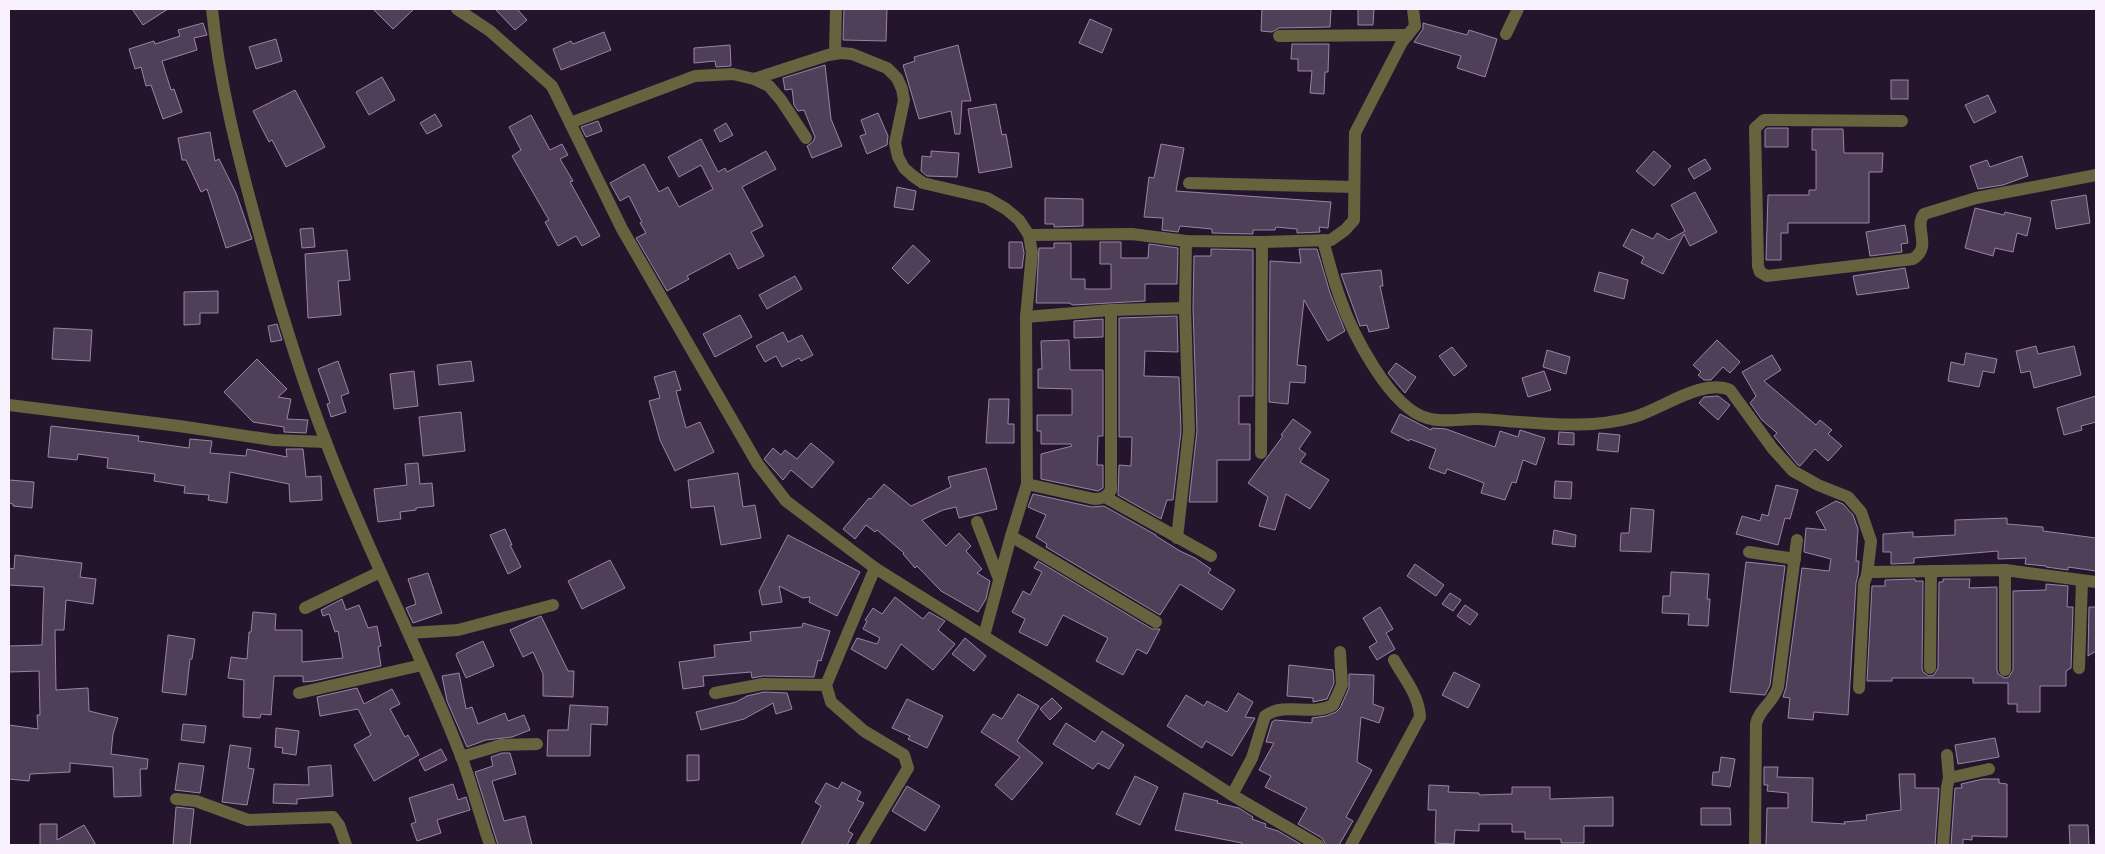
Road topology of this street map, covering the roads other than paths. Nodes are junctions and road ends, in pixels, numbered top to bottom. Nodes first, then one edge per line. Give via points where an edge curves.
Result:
1 (212, 9) edge
2 (457, 9) edge
3 (836, 9) edge
4 (1413, 9) edge
5 (1518, 9) edge
6 (1506, 34) dead end
7 (1408, 35) junction
8 (1279, 36) dead end
9 (835, 54) junction
10 (754, 79) junction
11 (1902, 121) dead end
12 (570, 123) junction
13 (806, 138) dead end
14 (2096, 175) edge
15 (1189, 183) dead end
16 (1354, 187) junction
17 (1029, 235) junction
18 (1186, 240) junction
19 (1323, 240) junction
20 (1262, 242) junction
21 (1185, 308) junction
22 (1111, 310) junction
23 (1026, 317) junction
24 (9, 405) edge
25 (326, 442) junction
26 (1261, 453) dead end
27 (1027, 484) junction
28 (1105, 497) junction
29 (978, 522) dead end
30 (1010, 536) junction
31 (1177, 538) junction
32 (1797, 540) dead end
33 (1749, 552) dead end
34 (1211, 556) dead end
35 (1794, 559) junction
36 (875, 568) junction
37 (2005, 570) junction
38 (1931, 571) junction
39 (380, 572) junction
40 (1867, 574) junction
41 (999, 579) junction
42 (2082, 581) junction
43 (2096, 582) edge
44 (553, 605) dead end
45 (305, 608) dead end
46 (1156, 622) dead end
47 (409, 632) junction
48 (984, 636) junction
49 (1340, 652) dead end
50 (1394, 660) dead end
51 (422, 665) junction
52 (1930, 668) dead end
53 (2079, 668) dead end
54 (2005, 670) dead end
55 (826, 685) junction
56 (1858, 688) dead end
57 (299, 693) dead end
58 (715, 693) dead end
59 (537, 744) dead end
60 (1947, 755) dead end
61 (462, 757) junction
62 (1990, 769) dead end
63 (1949, 778) junction
64 (1232, 795) junction
65 (176, 799) dead end
66 (346, 845) edge
67 (490, 845) edge
68 (862, 845) edge
69 (1318, 845) edge
70 (1351, 845) edge
71 (1755, 845) edge
72 (1943, 845) edge

1 - 25 street via 239,160 273,286
2 - 12 street via 490,31 552,86
3 - 9 street
4 - 7 street via 1414,26
5 - 6 street
7 - 8 street
7 - 16 street via 1355,133
9 - 10 street
9 - 17 street via 852,54 887,68 897,78 904,100 895,143 904,168 923,183 987,198 1019,220
10 - 12 street via 733,74 695,76
10 - 13 street via 769,86
11 - 14 street via 1764,120 1756,125 1760,272 1766,276 1913,258 1923,246 1920,222 1924,214 1976,198
12 - 36 street via 622,229 757,464 786,501
15 - 16 street
16 - 19 street via 1354,220 1331,240
17 - 18 street via 1132,234
17 - 23 street via 1032,253
18 - 20 street
18 - 21 street
19 - 20 street
19 - 40 street via 1340,299 1354,332 1384,384 1414,412 1435,420 1490,419 1572,426 1635,416 1697,391 1713,386 1723,387 1730,390 1793,471 1848,497 1861,512 1870,541
20 - 26 street
21 - 22 street
21 - 31 street via 1189,430
22 - 23 street
22 - 28 street via 1111,490
23 - 27 street
24 - 25 street via 273,440
25 - 39 street
27 - 28 street via 1094,499
27 - 30 street
28 - 31 street
29 - 41 street
30 - 41 street
30 - 46 street
31 - 34 street
32 - 35 street
33 - 35 street
35 - 71 street via 1778,687 1776,695 1758,715 1756,724
36 - 48 street
36 - 55 street
37 - 38 street
37 - 42 street
37 - 54 street
38 - 40 street via 1874,571
38 - 52 street
39 - 45 street
39 - 47 street
40 - 56 street
41 - 48 street
42 - 43 street
42 - 53 street
44 - 47 street via 458,630
47 - 51 street
48 - 64 street
49 - 64 street via 1342,685 1333,705 1323,709 1278,710 1265,716 1252,758
50 - 70 street via 1415,695 1420,716
51 - 57 street
51 - 61 street
55 - 58 street via 763,684
55 - 68 street via 831,702 864,731 904,755 908,768
59 - 61 street via 501,745
60 - 63 street
61 - 67 street
62 - 63 street
63 - 72 street
64 - 69 street
65 - 66 street via 196,801 248,820 333,817 340,825

